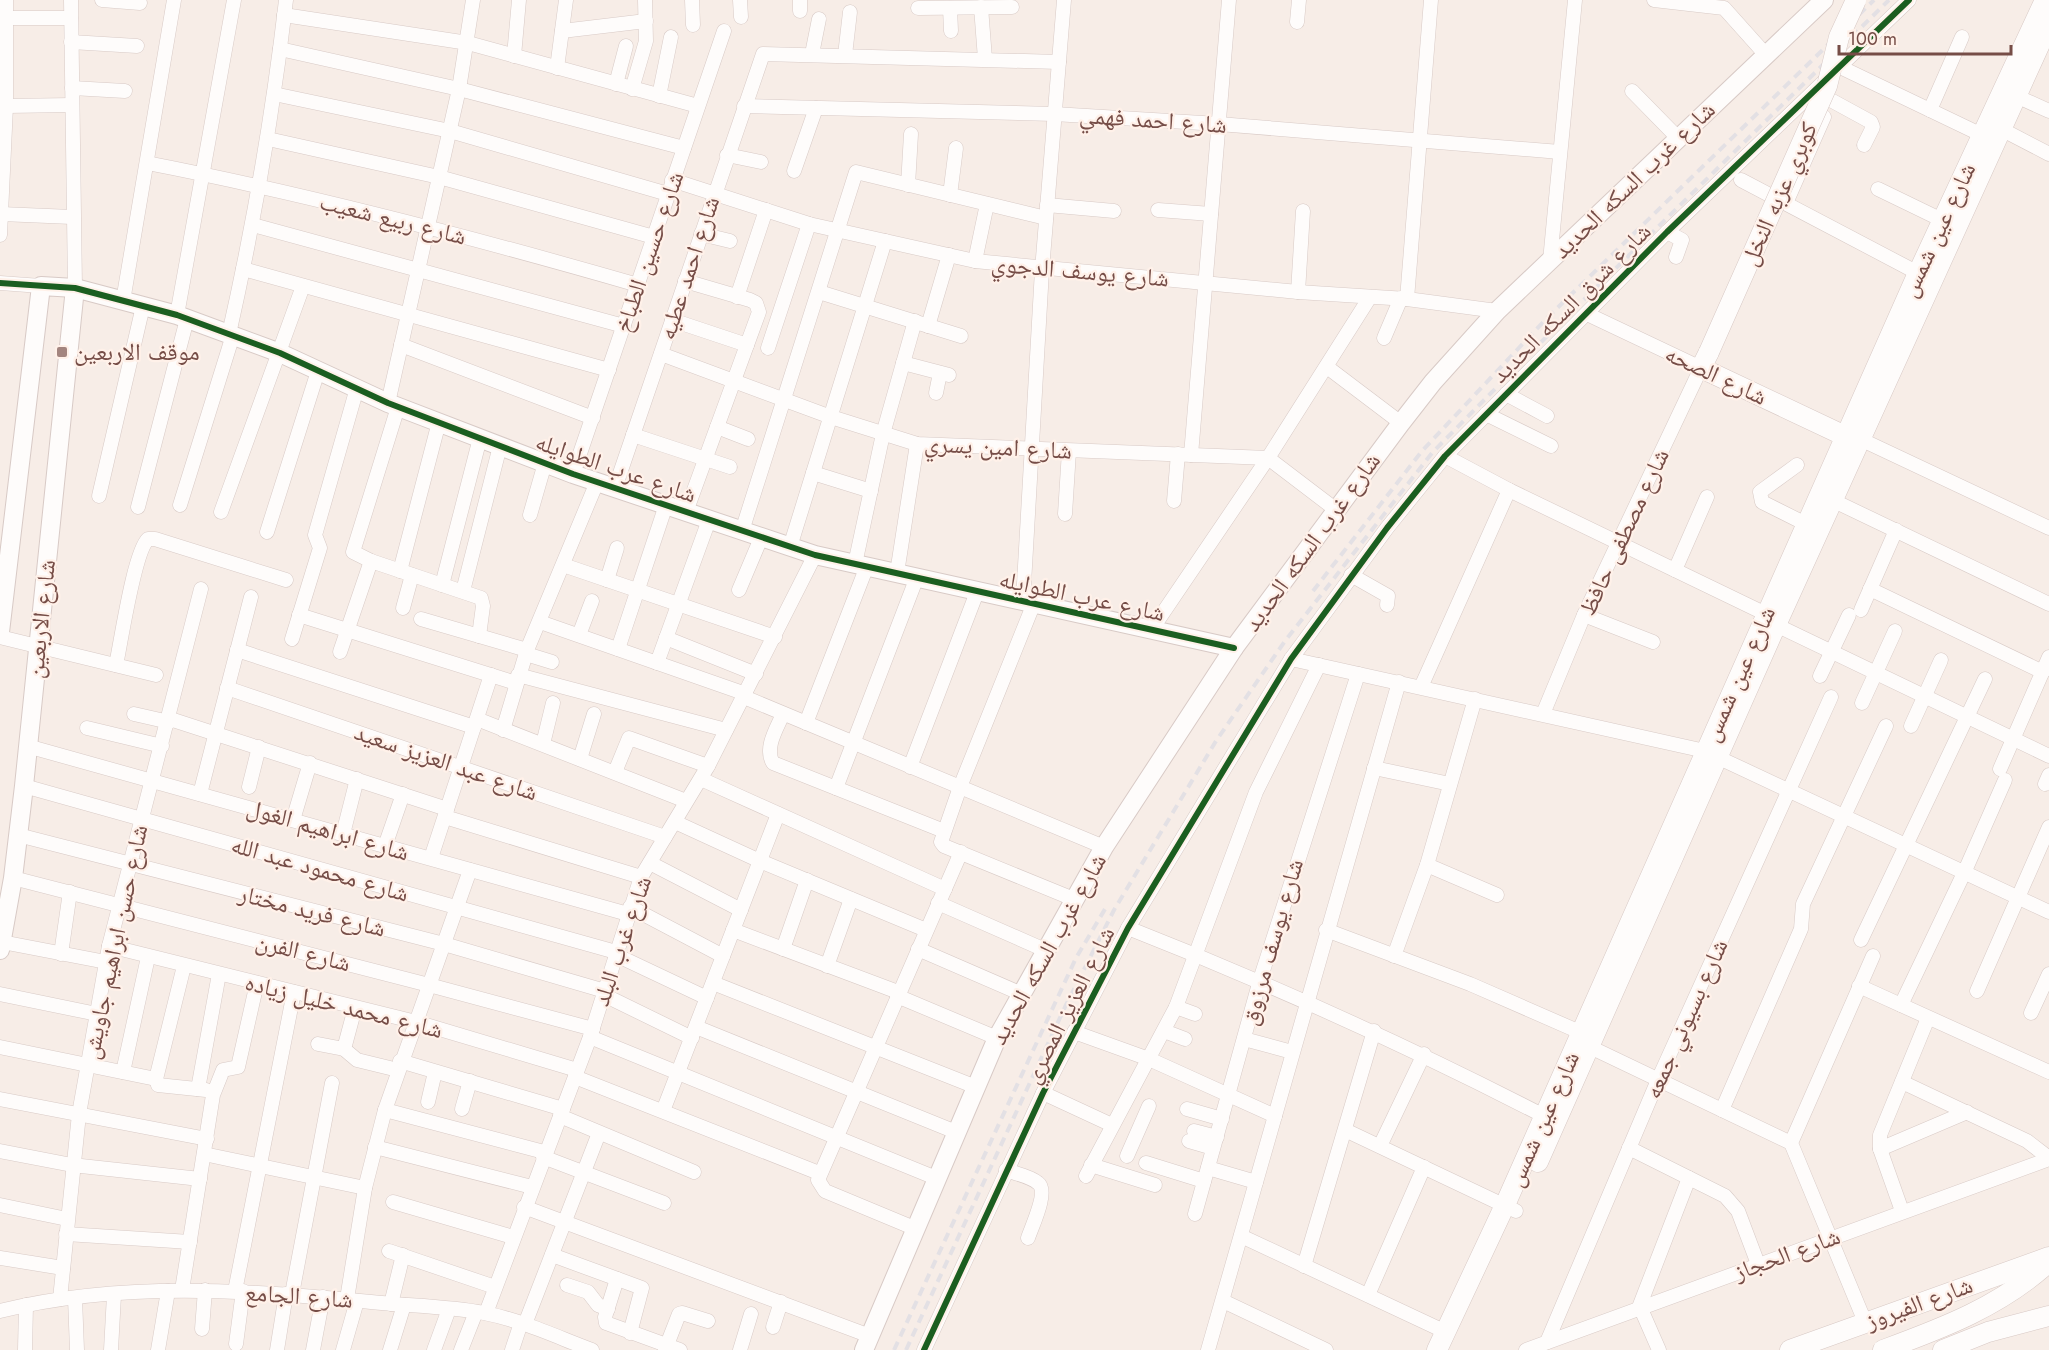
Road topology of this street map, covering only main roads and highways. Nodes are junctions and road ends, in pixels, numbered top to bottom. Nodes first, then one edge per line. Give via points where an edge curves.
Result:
1 (1856, 0) edge
2 (2047, 9) edge
3 (1992, 132) junction
4 (1705, 360) joint
5 (1853, 437) junction
6 (1771, 620) junction
7 (1588, 1039) junction
8 (1510, 1208) junction
9 (2049, 1257) edge
10 (2049, 1262) edge
11 (2049, 1316) edge
12 (2049, 1322) edge
13 (1449, 1341) edge
14 (1950, 1347) edge
15 (1437, 1350) edge
16 (1790, 1350) edge
17 (1883, 1350) edge
18 (1979, 1350) edge

1 - 4 main road, كوبري عزبه النخل, bridge via 1839,37 1827,86
2 - 3 main road, شارع عين شمس
2 - 3 main road, شارع عين شمس via 2019,89
3 - 5 main road, شارع عين شمس
3 - 5 main road, شارع عين شمس via 1942,219
4 - 5 main road, شارع الصحه
5 - 6 main road, شارع عين شمس via 1832,500
5 - 6 main road, شارع عين شمس via 1806,524
6 - 7 main road, شارع عين شمس
7 - 8 main road, شارع عين شمس
7 - 8 main road, شارع عين شمس via 1544,1116
8 - 13 main road, شارع عين شمس
9 - 16 main road, شارع الفيروز
10 - 17 main road via 2009,1294 1947,1326
11 - 14 main road
12 - 18 main road
13 - 15 main road, شارع عين شمس

